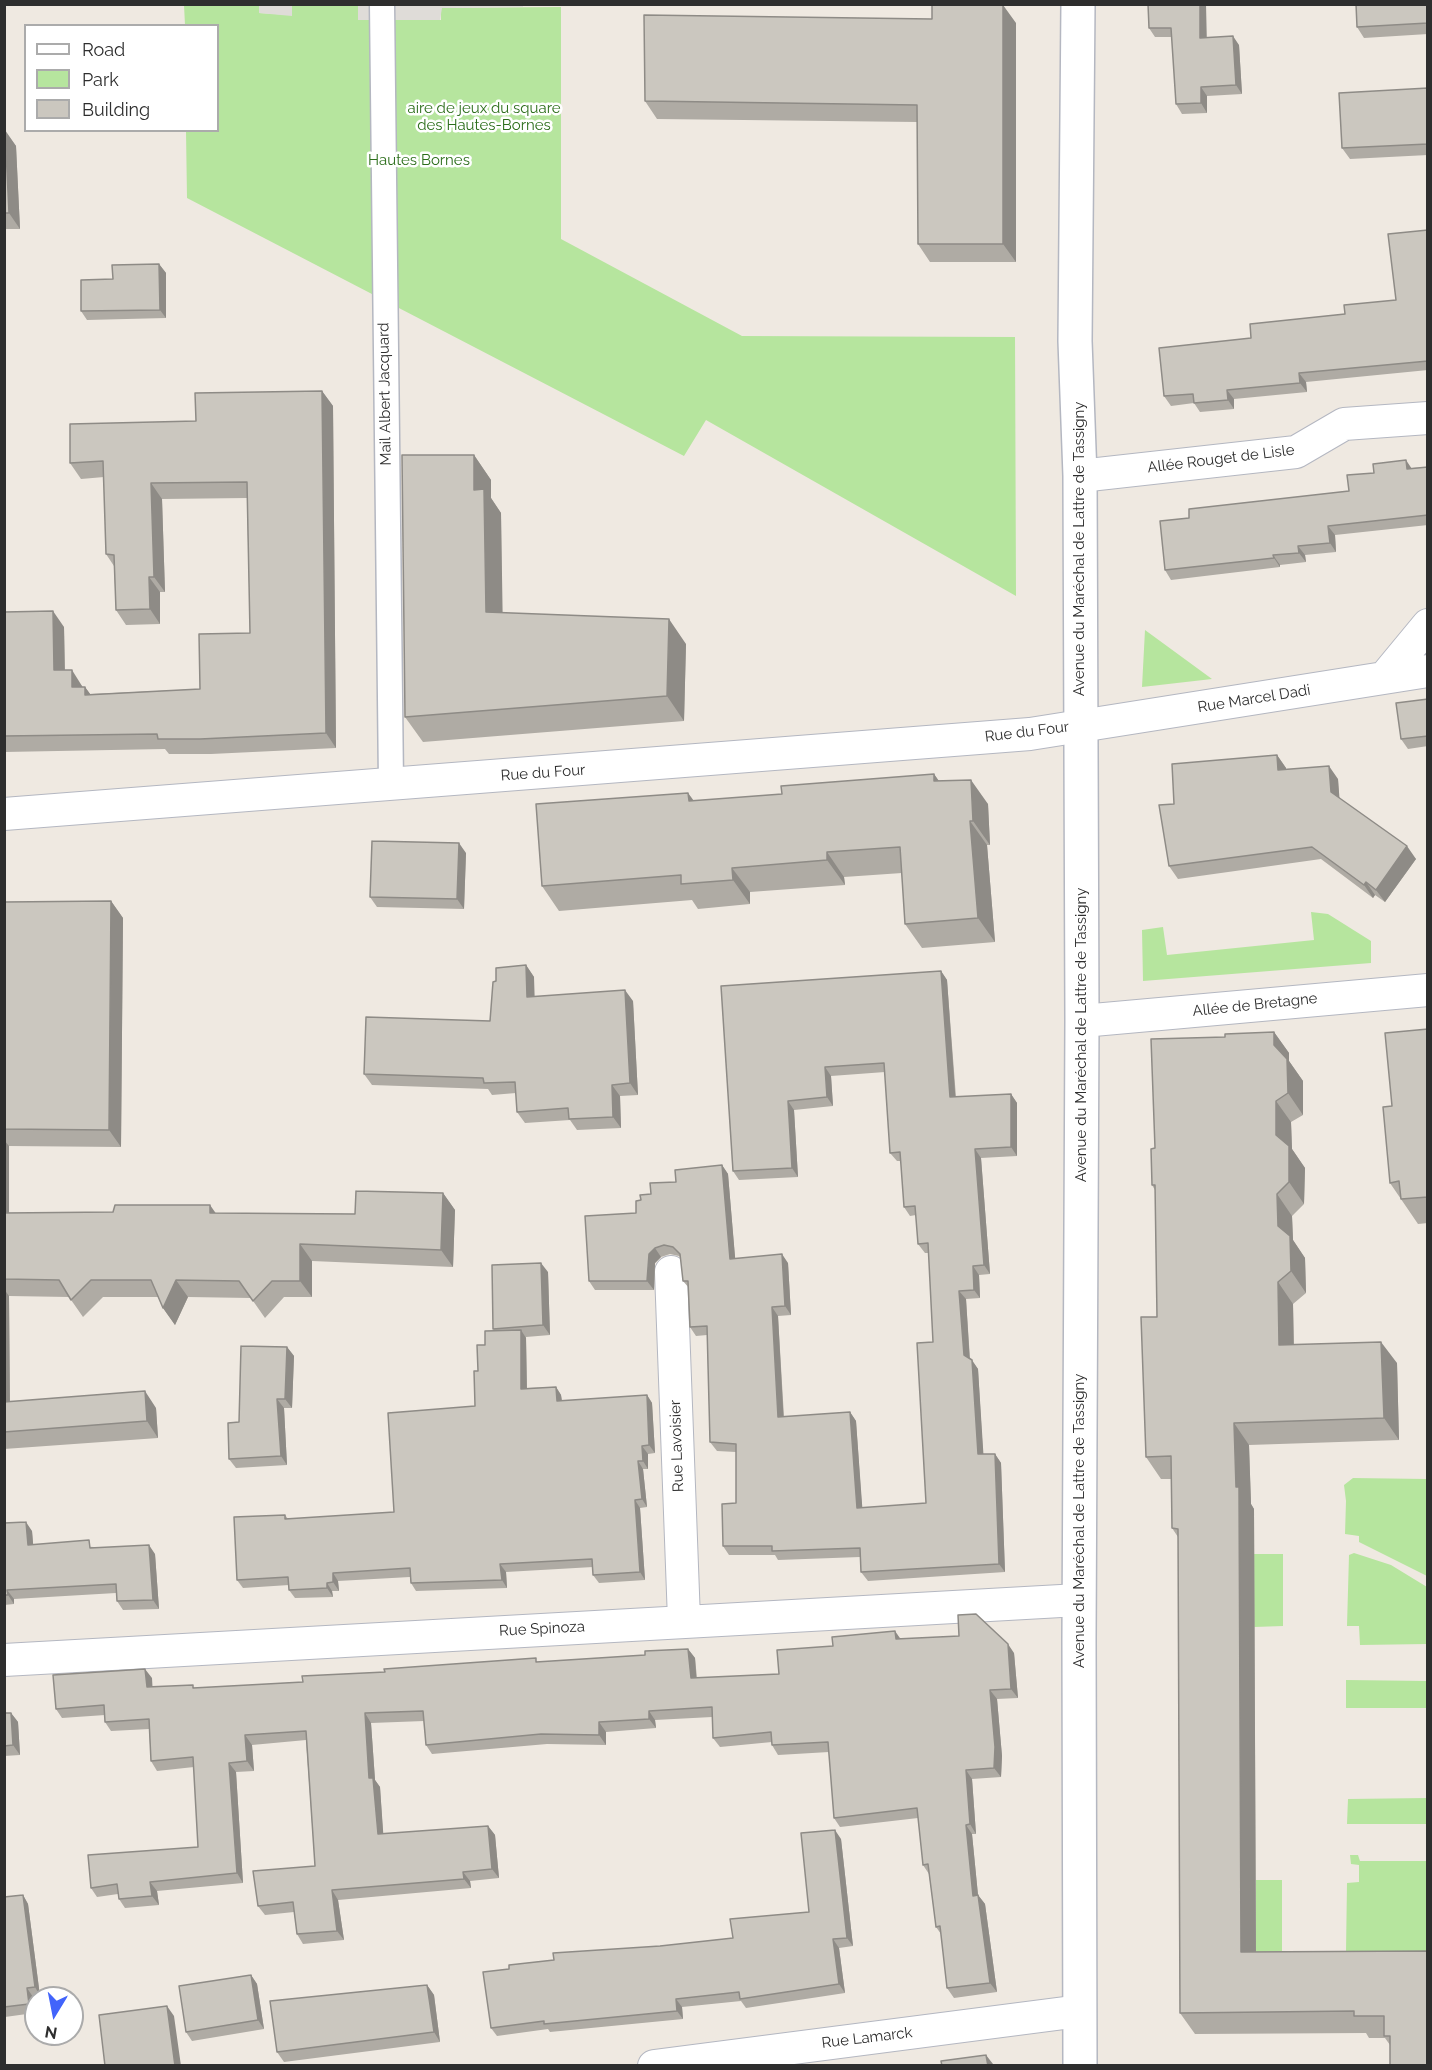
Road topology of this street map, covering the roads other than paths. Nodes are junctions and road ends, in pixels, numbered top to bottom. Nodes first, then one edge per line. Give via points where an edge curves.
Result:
1 (382, 4) edge
2 (1078, 4) edge
3 (1428, 418) edge
4 (1080, 476) junction
5 (1428, 625) edge
6 (1428, 671) edge
7 (1385, 677) junction
8 (1080, 726) junction
9 (391, 784) junction
10 (4, 814) edge
11 (1428, 990) edge
12 (1082, 1021) junction
13 (671, 1272) dead end
14 (1079, 1600) junction
15 (684, 1620) junction
16 (4, 1660) edge
17 (1080, 2011) junction
18 (654, 2066) edge
19 (1080, 2066) edge

1 - 9 street, Mail Albert Jacquard
2 - 4 street, Avenue du Maréchal de Lattre de Tassigny via 1076,341
3 - 4 street, Allée Rouget de Lisle via 1344,424 1296,452
4 - 8 street, Avenue du Maréchal de Lattre de Tassigny
5 - 7 street
6 - 7 street, Rue Marcel Dadi
7 - 8 street, Rue Marcel Dadi
8 - 9 street, Rue du Four via 1030,734
8 - 12 street, Avenue du Maréchal de Lattre de Tassigny
9 - 10 street, Rue du Four
11 - 12 street, Allée de Bretagne
12 - 14 street, Avenue du Maréchal de Lattre de Tassigny
13 - 15 street, Rue Lavoisier
14 - 15 street, Rue Spinoza
14 - 17 street, Avenue du Maréchal de Lattre de Tassigny
15 - 16 street, Rue Spinoza
17 - 18 street, Rue Lamarck
17 - 19 street, Avenue du Maréchal de Lattre de Tassigny

